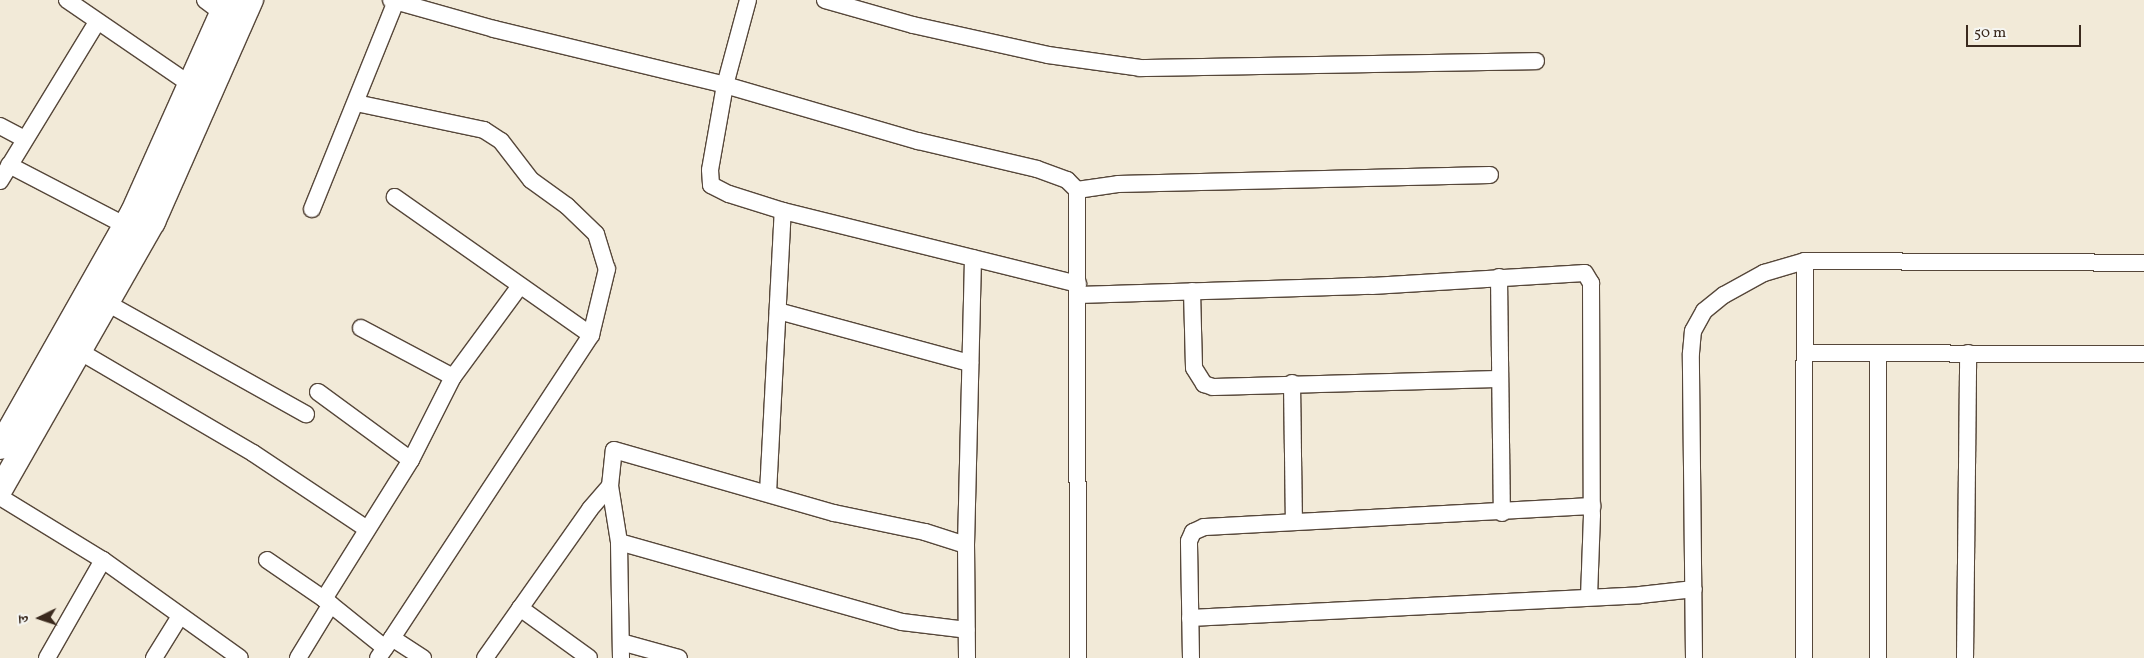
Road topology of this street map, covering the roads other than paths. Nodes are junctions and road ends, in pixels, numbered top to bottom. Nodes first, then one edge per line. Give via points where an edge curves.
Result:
1 (67, 0) edge
2 (251, 0) edge
3 (748, 0) edge
4 (825, 0) edge
5 (394, 1) edge
6 (218, 4) edge
7 (97, 22) junction
8 (1536, 61) dead end
9 (191, 85) junction
10 (725, 85) junction
11 (356, 103) junction
12 (0, 126) edge
13 (24, 138) junction
14 (9, 165) junction
15 (1490, 175) dead end
16 (0, 182) edge
17 (1078, 190) junction
18 (395, 197) dead end
19 (312, 210) dead end
20 (783, 210) junction
21 (126, 226) junction
22 (973, 258) junction
23 (1805, 261) junction
24 (2144, 263) edge
25 (1499, 277) junction
26 (519, 287) junction
27 (1078, 289) junction
28 (1192, 291) junction
29 (107, 303) junction
30 (778, 311) junction
31 (361, 328) dead end
32 (591, 335) junction
33 (80, 351) junction
34 (1968, 352) junction
35 (1806, 353) junction
36 (1878, 353) junction
37 (2144, 354) edge
38 (970, 363) junction
39 (453, 378) junction
40 (1498, 379) junction
41 (1292, 383) junction
42 (318, 392) dead end
43 (306, 414) dead end
44 (0, 447) edge
45 (411, 460) junction
46 (610, 486) junction
47 (0, 490) edge
48 (768, 493) junction
49 (0, 497) edge
50 (1592, 506) junction
51 (1502, 513) junction
52 (1294, 521) junction
53 (368, 529) junction
54 (619, 542) junction
55 (966, 545) junction
56 (103, 560) junction
57 (267, 560) dead end
58 (1694, 589) junction
59 (1589, 595) junction
60 (327, 602) junction
61 (520, 608) junction
62 (180, 616) junction
63 (1190, 618) junction
64 (967, 630) junction
65 (385, 648) edge
66 (621, 650) edge
67 (47, 658) edge
68 (154, 658) edge
69 (240, 658) edge
70 (298, 658) edge
71 (423, 658) edge
72 (485, 658) edge
73 (589, 658) edge
74 (679, 658) edge
75 (967, 658) edge
76 (1078, 658) edge
77 (1191, 658) edge
78 (1694, 658) edge
79 (1804, 658) edge
80 (1878, 658) edge
81 (1965, 658) edge

1 - 7 street
2 - 29 main road via 153,222
3 - 10 street
4 - 8 street via 913,25 1048,55 1140,68
5 - 10 street via 494,29
5 - 11 street
6 - 9 main road
7 - 9 street
7 - 13 street
9 - 21 main road
10 - 17 street via 918,141 1037,169 1067,180
10 - 20 street via 712,148 711,184 729,194
11 - 19 street
11 - 32 street via 484,130 500,140 531,180 567,206 596,234 607,269
12 - 13 street
13 - 14 street
14 - 16 street
14 - 21 street
15 - 17 street via 1118,184
17 - 27 street
18 - 26 street
20 - 22 street
20 - 30 street
21 - 44 main road
22 - 27 street
22 - 38 street
23 - 24 street
23 - 35 street
23 - 58 street via 1764,273 1724,295 1704,311 1693,331
25 - 28 street via 1372,286
25 - 40 street
25 - 50 street via 1574,272 1589,276
26 - 32 street
26 - 39 street
27 - 28 street
27 - 76 street
28 - 41 street via 1194,368 1204,384
29 - 33 main road
29 - 43 street
30 - 38 street
30 - 48 street
31 - 39 street
32 - 65 street
33 - 47 main road
33 - 53 street via 253,454
34 - 36 street
34 - 37 street
34 - 81 street
35 - 36 street
35 - 79 street
36 - 80 street
38 - 55 street
39 - 45 street
40 - 41 street
40 - 51 street
41 - 52 street
42 - 45 street
45 - 53 street
46 - 48 street via 614,450
46 - 54 street
46 - 61 street
48 - 55 street
49 - 56 street
50 - 51 street
50 - 59 street
51 - 52 street
52 - 63 street via 1219,524 1194,532 1189,542
53 - 60 street
54 - 64 street via 902,622
54 - 66 street
55 - 64 street
56 - 62 street
56 - 67 street
57 - 60 street
58 - 59 street via 1640,595
58 - 78 street
59 - 63 street
60 - 65 street
60 - 70 street
61 - 72 street
61 - 73 street
62 - 68 street
62 - 69 street
63 - 77 street
64 - 75 street
65 - 71 street
66 - 74 street

